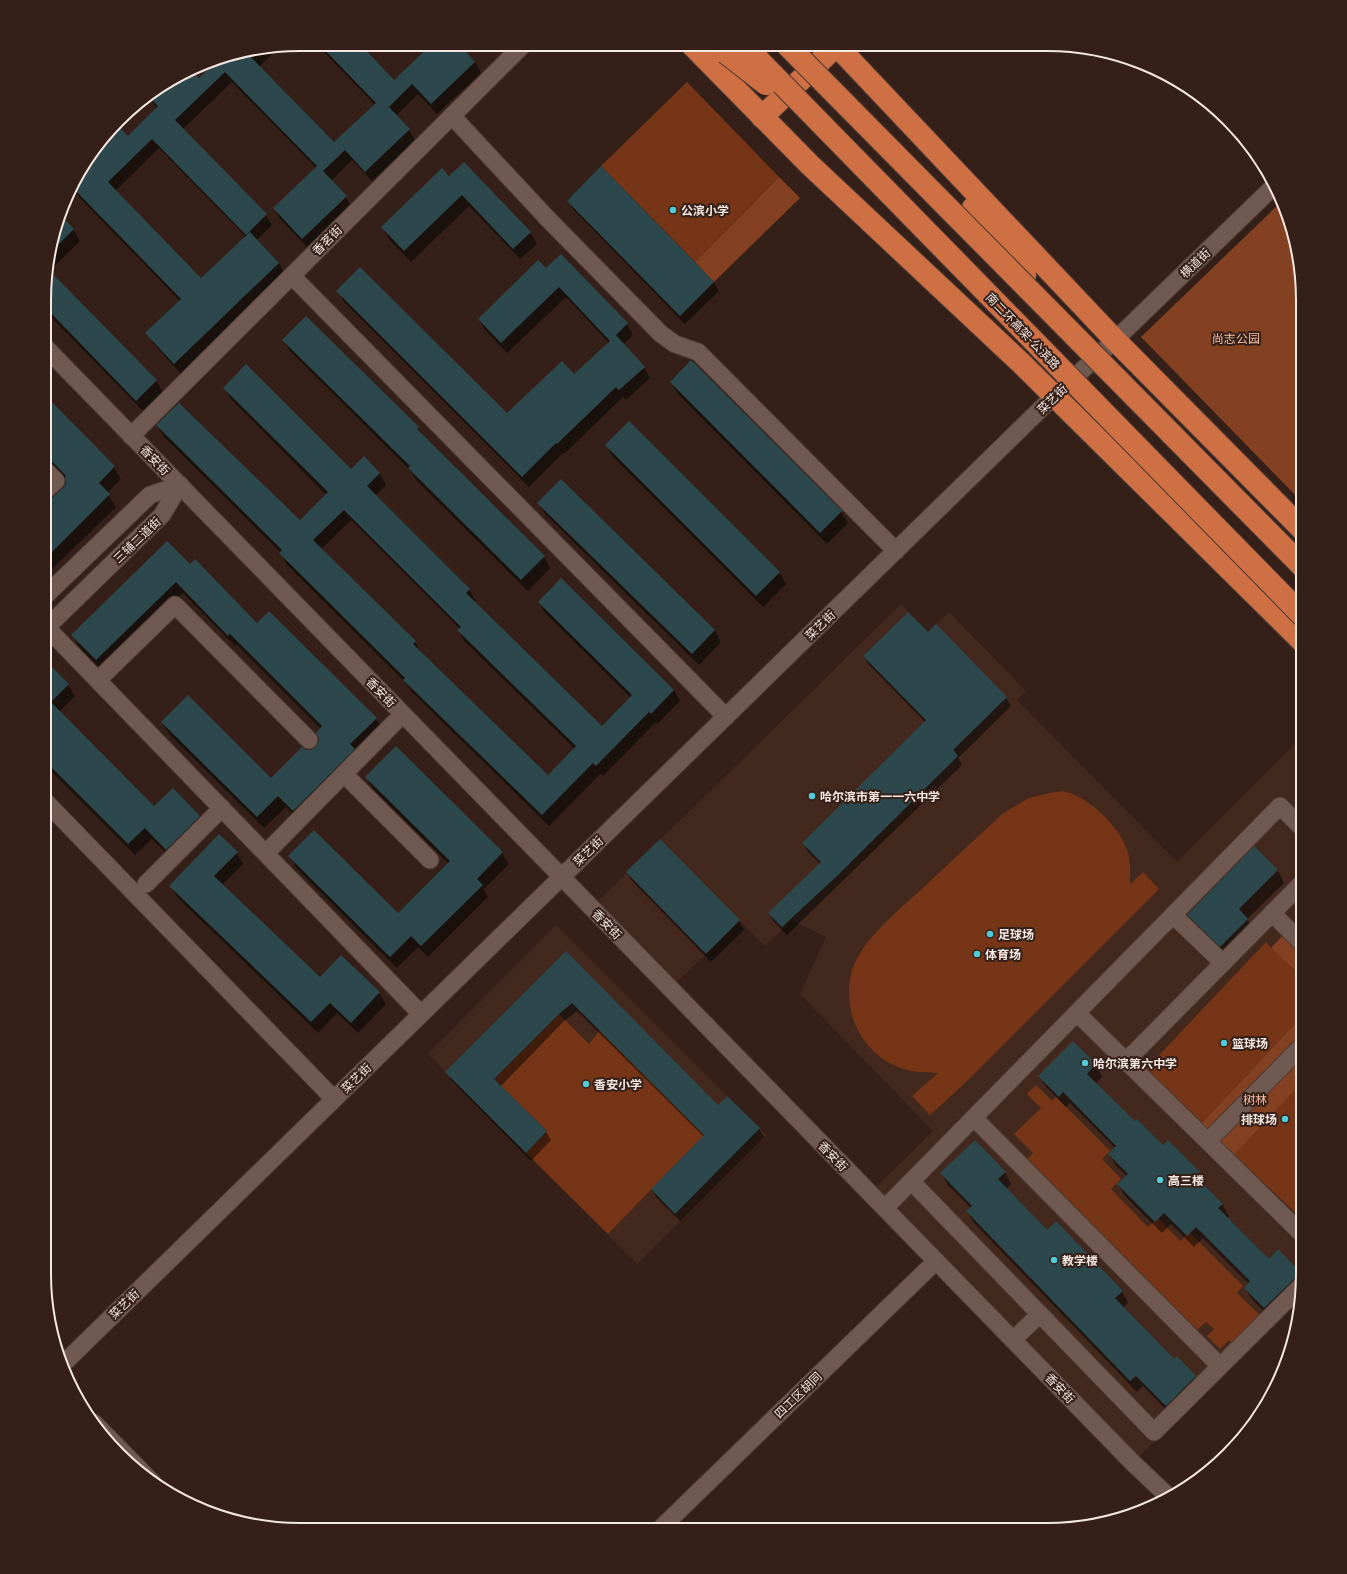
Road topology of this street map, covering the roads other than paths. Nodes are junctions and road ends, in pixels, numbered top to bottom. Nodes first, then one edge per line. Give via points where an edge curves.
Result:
1 (517, 51) edge
2 (698, 51) edge
3 (732, 51) edge
4 (793, 51) edge
5 (831, 51) edge
6 (841, 51) edge
7 (880, 90) junction
8 (452, 116) junction
9 (762, 117) junction
10 (1270, 190) edge
11 (292, 276) junction
12 (1062, 322) junction
13 (1115, 340) junction
14 (51, 353) edge
15 (1054, 396) junction
16 (131, 436) junction
17 (51, 476) edge
18 (180, 485) junction
19 (51, 486) edge
20 (1296, 523) edge
21 (896, 551) junction
22 (1296, 560) edge
23 (51, 591) edge
24 (1296, 609) edge
25 (51, 623) edge
26 (51, 633) edge
27 (1296, 635) edge
28 (98, 680) junction
29 (726, 716) junction
30 (395, 722) dead end
31 (309, 740) dead end
32 (344, 774) junction
33 (51, 807) edge
34 (222, 808) junction
35 (1296, 822) edge
36 (266, 853) junction
37 (430, 860) dead end
38 (562, 877) junction
39 (146, 884) dead end
40 (1296, 889) edge
41 (1272, 914) junction
42 (1174, 915) junction
43 (1296, 937) edge
44 (1223, 963) junction
45 (1077, 1013) junction
46 (421, 1014) junction
47 (1296, 1052) edge
48 (1126, 1061) junction
49 (334, 1099) junction
50 (974, 1118) junction
51 (1208, 1141) junction
52 (911, 1182) junction
53 (885, 1208) junction
54 (1296, 1222) edge
55 (936, 1261) junction
56 (1295, 1292) edge
57 (1040, 1314) junction
58 (1013, 1340) junction
59 (67, 1360) edge
60 (1220, 1366) junction
61 (1165, 1493) edge
62 (666, 1523) edge

1 - 8 street, 香茗街
2 - 9 highway
3 - 24 highway, 南二环高架-公滨路, bridge via 835,138
4 - 12 highway, bridge
5 - 9 highway
6 - 7 highway
7 - 12 highway, bridge
7 - 13 highway
8 - 11 street, 香茗街
8 - 21 street via 661,334 675,344 698,352
9 - 15 highway
10 - 13 street, 横道街
11 - 16 street, 香茗街
11 - 29 street
12 - 22 highway, bridge
13 - 15 street, 菜艺街
13 - 20 highway
14 - 16 street, 香安街
15 - 21 street, 菜艺街
15 - 27 highway
16 - 18 street, 香安街
17 - 19 street via 56,481
18 - 23 street, 三辅二道街 via 150,495
18 - 25 street, 三辅二道街 via 162,515
18 - 38 street, 香安街
21 - 29 street, 菜艺街
26 - 28 street
28 - 31 street via 175,605
28 - 34 street
29 - 38 street, 菜艺街
30 - 32 street
32 - 36 street
32 - 37 street
33 - 49 street
34 - 36 street
34 - 39 street
35 - 42 street via 1280,806
36 - 46 street
38 - 46 street, 菜艺街
38 - 53 street, 香安街
40 - 41 street
41 - 43 street
41 - 44 street
42 - 44 street
42 - 45 street
44 - 48 street
45 - 48 street
45 - 50 street
46 - 49 street, 菜艺街
47 - 51 street
48 - 51 street
49 - 59 street, 菜艺街
50 - 52 street
50 - 60 street
51 - 54 street
52 - 53 street
52 - 57 street
53 - 55 street, 香安街
55 - 58 street, 香安街
55 - 62 street, 四工区胡同
56 - 60 street
57 - 58 street
57 - 60 street via 1154,1432
58 - 61 street, 香安街

